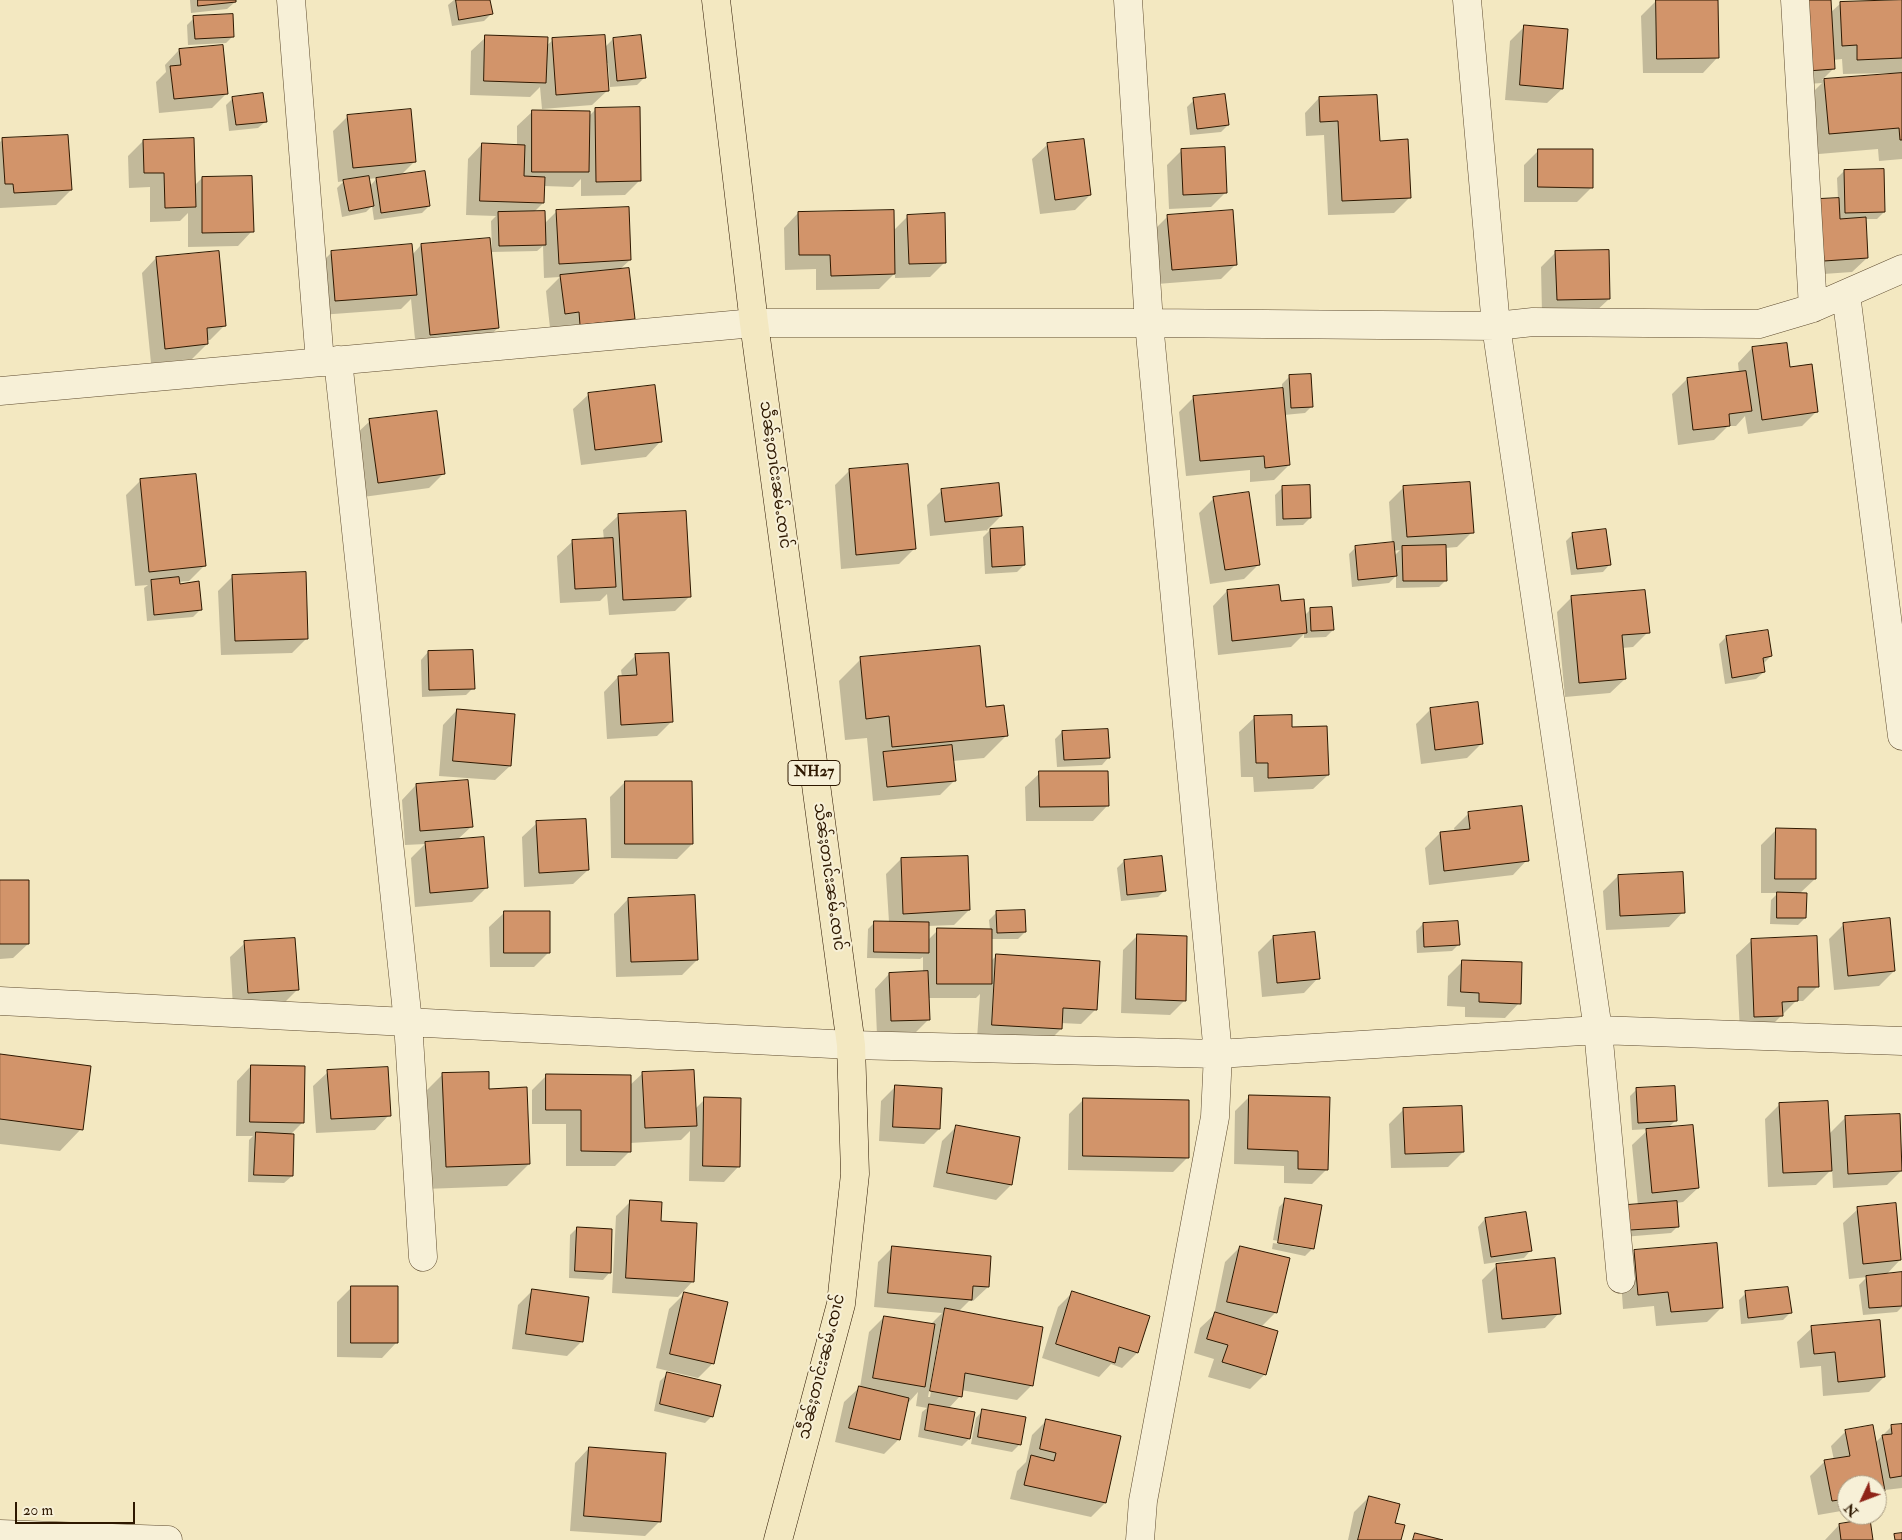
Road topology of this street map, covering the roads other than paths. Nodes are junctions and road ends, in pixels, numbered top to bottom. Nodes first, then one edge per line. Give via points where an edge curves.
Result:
1 (291, 0) edge
2 (716, 0) edge
3 (1128, 0) edge
4 (1467, 0) edge
5 (1795, 0) edge
6 (1902, 269) edge
7 (1846, 294) junction
8 (1813, 308) junction
9 (754, 323) junction
10 (1149, 323) junction
11 (1496, 326) junction
12 (329, 361) junction
13 (0, 390) edge
14 (1902, 736) edge
15 (0, 1001) edge
16 (408, 1022) junction
17 (1598, 1030) junction
18 (1902, 1041) edge
19 (851, 1045) junction
20 (1218, 1054) junction
21 (424, 1257) dead end
22 (1620, 1279) dead end
23 (0, 1534) edge
24 (168, 1540) edge
25 (778, 1540) edge
26 (1140, 1540) edge

1 - 12 street
2 - 9 highway, သဵၼ်ႈတၢင်းၼမ်ႉၸၢင် / NH27
3 - 10 street
4 - 11 street
5 - 8 street
6 - 7 street
7 - 8 street
7 - 14 street
8 - 11 street via 1759,324 1533,322
9 - 10 street
9 - 12 street
9 - 19 highway, သဵၼ်ႈတၢင်းၼမ်ႉၸၢင် / NH27
10 - 11 street
10 - 20 street
11 - 17 street
12 - 13 street
12 - 16 street
15 - 16 street
16 - 19 street
16 - 21 street
17 - 18 street
17 - 20 street
17 - 22 street
19 - 20 street
19 - 25 highway, သဵၼ်ႈတၢင်းၼမ်ႉၸၢင် / NH27 via 854,1174 841,1304
20 - 26 street via 1215,1117 1143,1501
23 - 24 street

